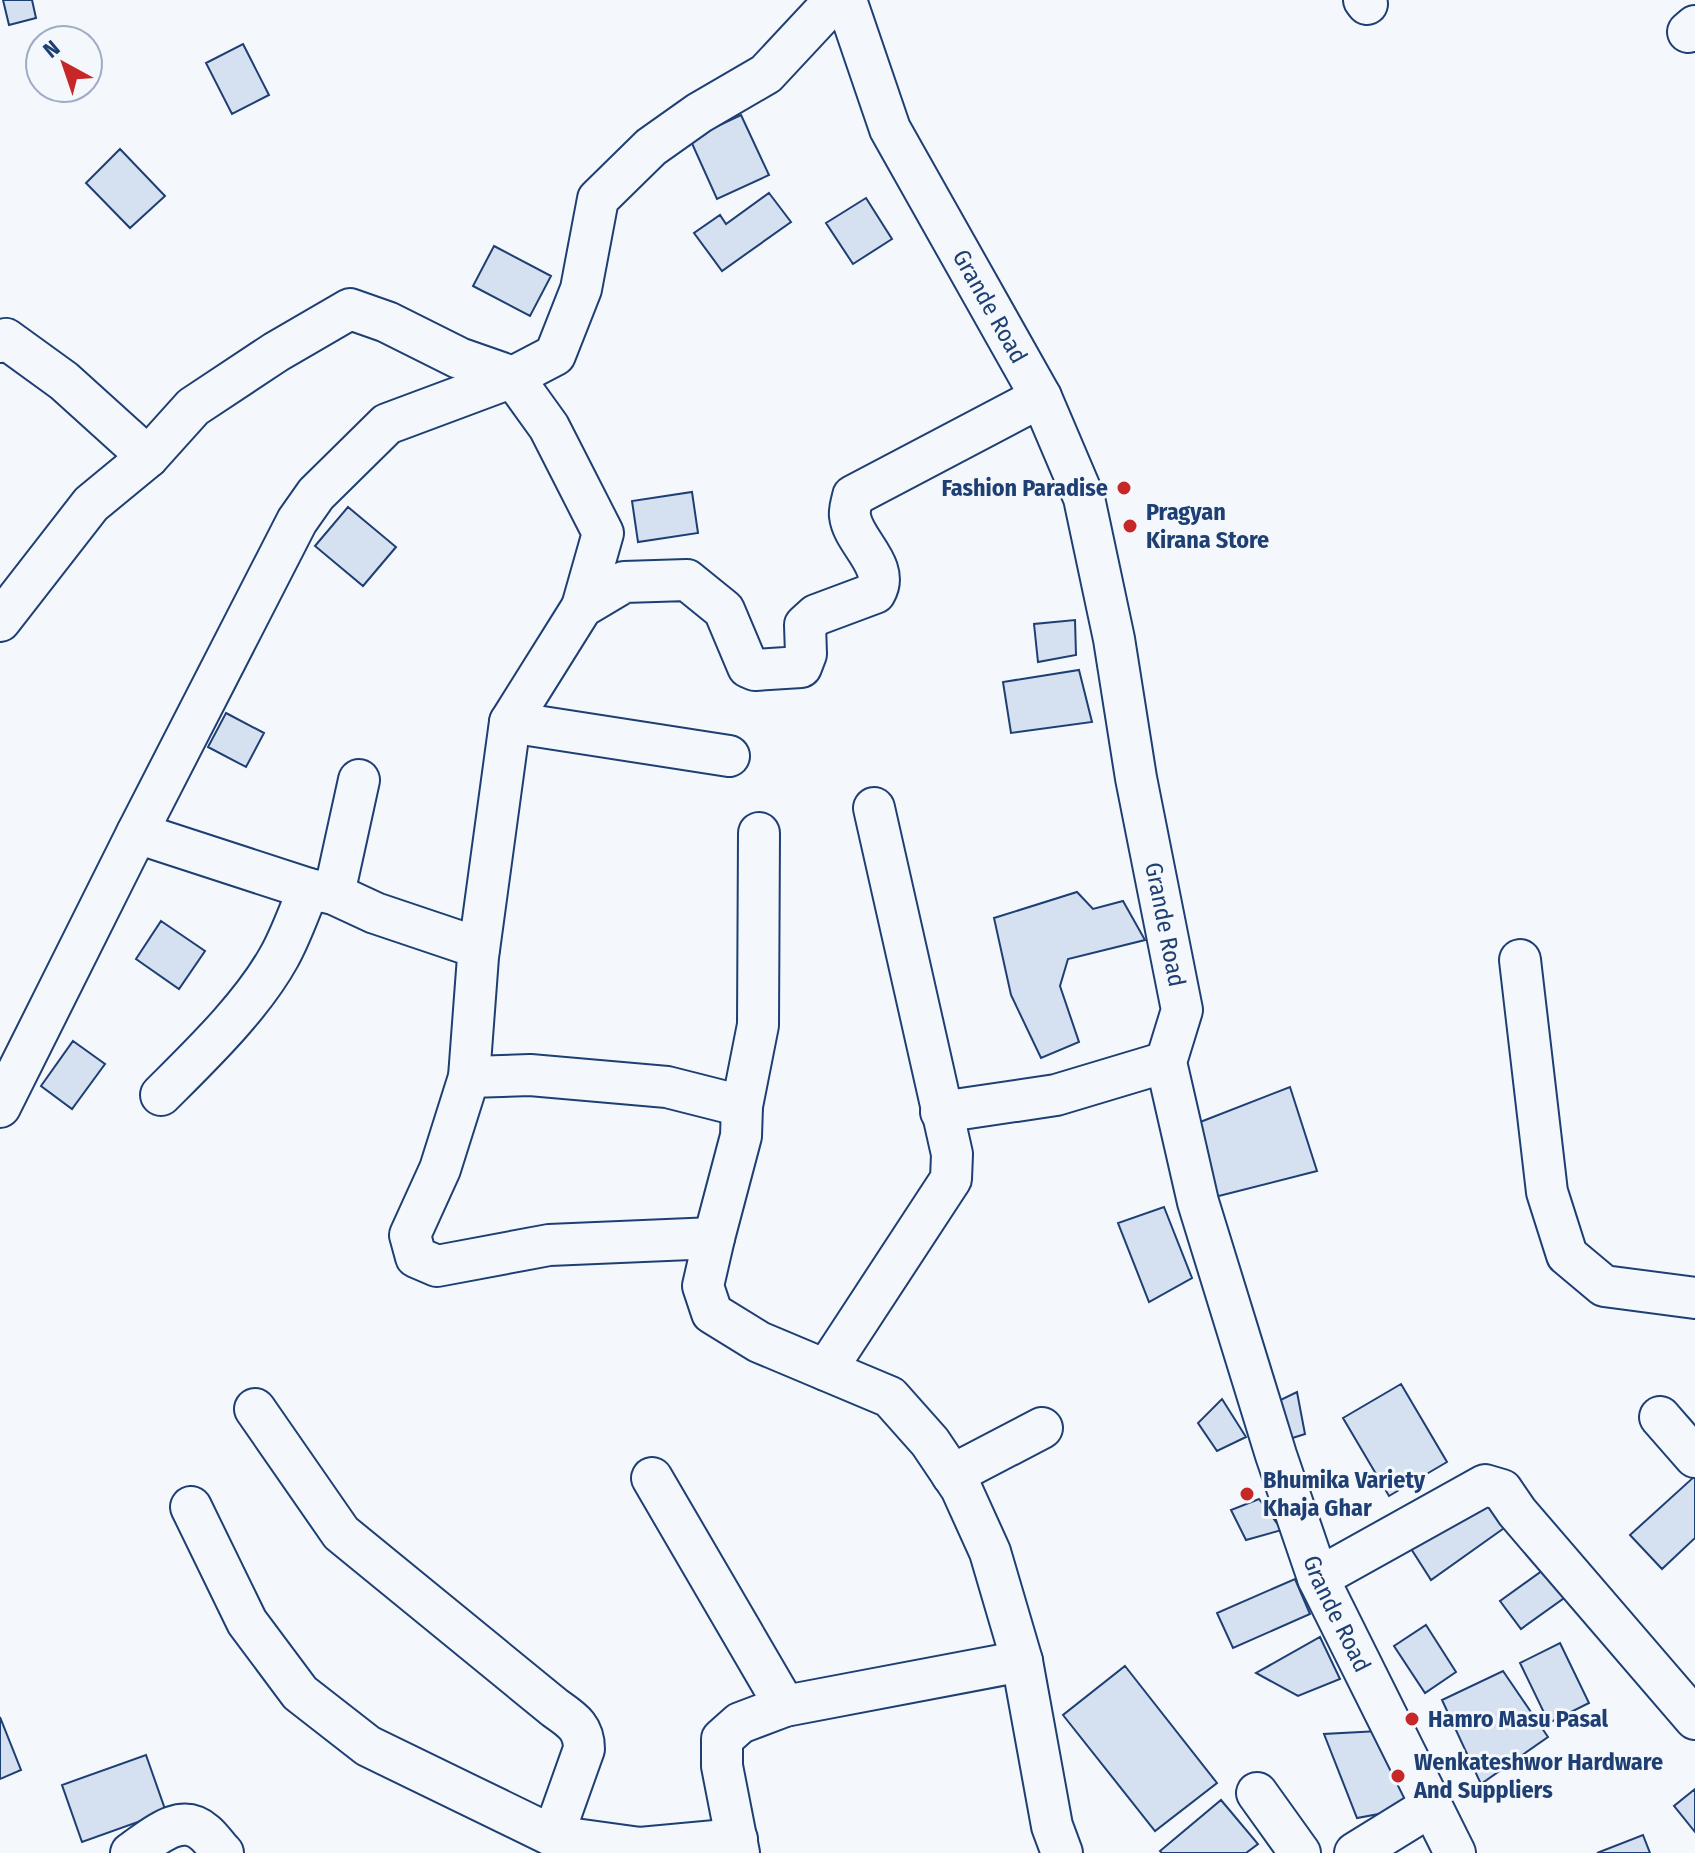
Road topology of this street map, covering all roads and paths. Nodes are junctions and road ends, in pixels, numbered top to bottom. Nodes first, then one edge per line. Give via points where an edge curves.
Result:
1 (835, 0) edge
2 (846, 0) edge
3 (0, 342) edge
4 (513, 377) junction
5 (1041, 397) junction
6 (148, 457) junction
7 (582, 607) junction
8 (0, 621) edge
9 (510, 722) junction
10 (729, 756) dead end
11 (359, 780) dead end
12 (874, 808) dead end
13 (137, 833) junction
14 (759, 833) dead end
15 (322, 892) junction
16 (479, 948) junction
17 (1520, 960) dead end
18 (1166, 1062) junction
19 (469, 1077) junction
20 (161, 1095) dead end
21 (742, 1106) junction
22 (0, 1107) edge
23 (941, 1112) junction
24 (714, 1238) junction
25 (1695, 1298) edge
26 (826, 1370) junction
27 (255, 1409) dead end
28 (1660, 1417) dead end
29 (1042, 1428) dead end
30 (1695, 1457) edge
31 (952, 1475) junction
32 (652, 1478) dead end
33 (191, 1507) dead end
34 (1318, 1578) junction
35 (1022, 1661) junction
36 (785, 1706) junction
37 (1695, 1719) edge
38 (1257, 1793) dead end
39 (1431, 1806) junction
40 (553, 1836) junction
41 (738, 1846) edge
42 (131, 1853) edge
43 (223, 1853) edge
44 (1062, 1853) edge
45 (1300, 1853) edge
46 (1355, 1853) edge
47 (1455, 1853) edge

1 - 4 street via 766,74 651,147 598,199 581,289 555,355
2 - 5 street, Grande Road via 890,129
3 - 6 street via 6,339 64,381
4 - 6 street via 350,309 193,407
4 - 7 street via 549,427 603,533
4 - 13 street via 387,424 316,494 297,521
5 - 7 street via 853,496 850,519 881,584 875,593 816,615 805,625 801,667 748,667 724,610 687,580 624,582
5 - 18 street, Grande Road via 1084,498 1114,639 1182,1010
6 - 8 street via 91,504
7 - 9 street
9 - 10 street
9 - 16 street
11 - 15 street
12 - 23 street
13 - 15 street
13 - 22 street
14 - 21 street via 758,1025
15 - 16 street
15 - 20 street via 258,989
16 - 19 street
17 - 25 street via 1547,1192 1567,1255 1604,1286
18 - 23 street via 1056,1095
18 - 34 street, Grande Road via 1198,1202
19 - 21 street via 530,1075 667,1087
19 - 24 street via 440,1169 410,1235 416,1257 437,1266 549,1245
21 - 24 street via 741,1136
23 - 26 street via 952,1154 951,1179
24 - 26 street via 703,1286 712,1313 759,1342
26 - 31 street via 890,1397
27 - 40 street via 341,1533 581,1730 584,1749
28 - 30 street
29 - 31 street
31 - 35 street via 990,1552
32 - 36 street
33 - 40 street via 247,1622 300,1693 368,1746
34 - 37 street via 1485,1485 1502,1490
34 - 39 street, Grande Road
35 - 36 street
35 - 44 street via 1052,1826
36 - 41 street via 740,1723 722,1739
38 - 45 street
39 - 46 street
39 - 47 street, Grande Road
40 - 41 street via 640,1848
42 - 43 street via 172,1825 191,1824

